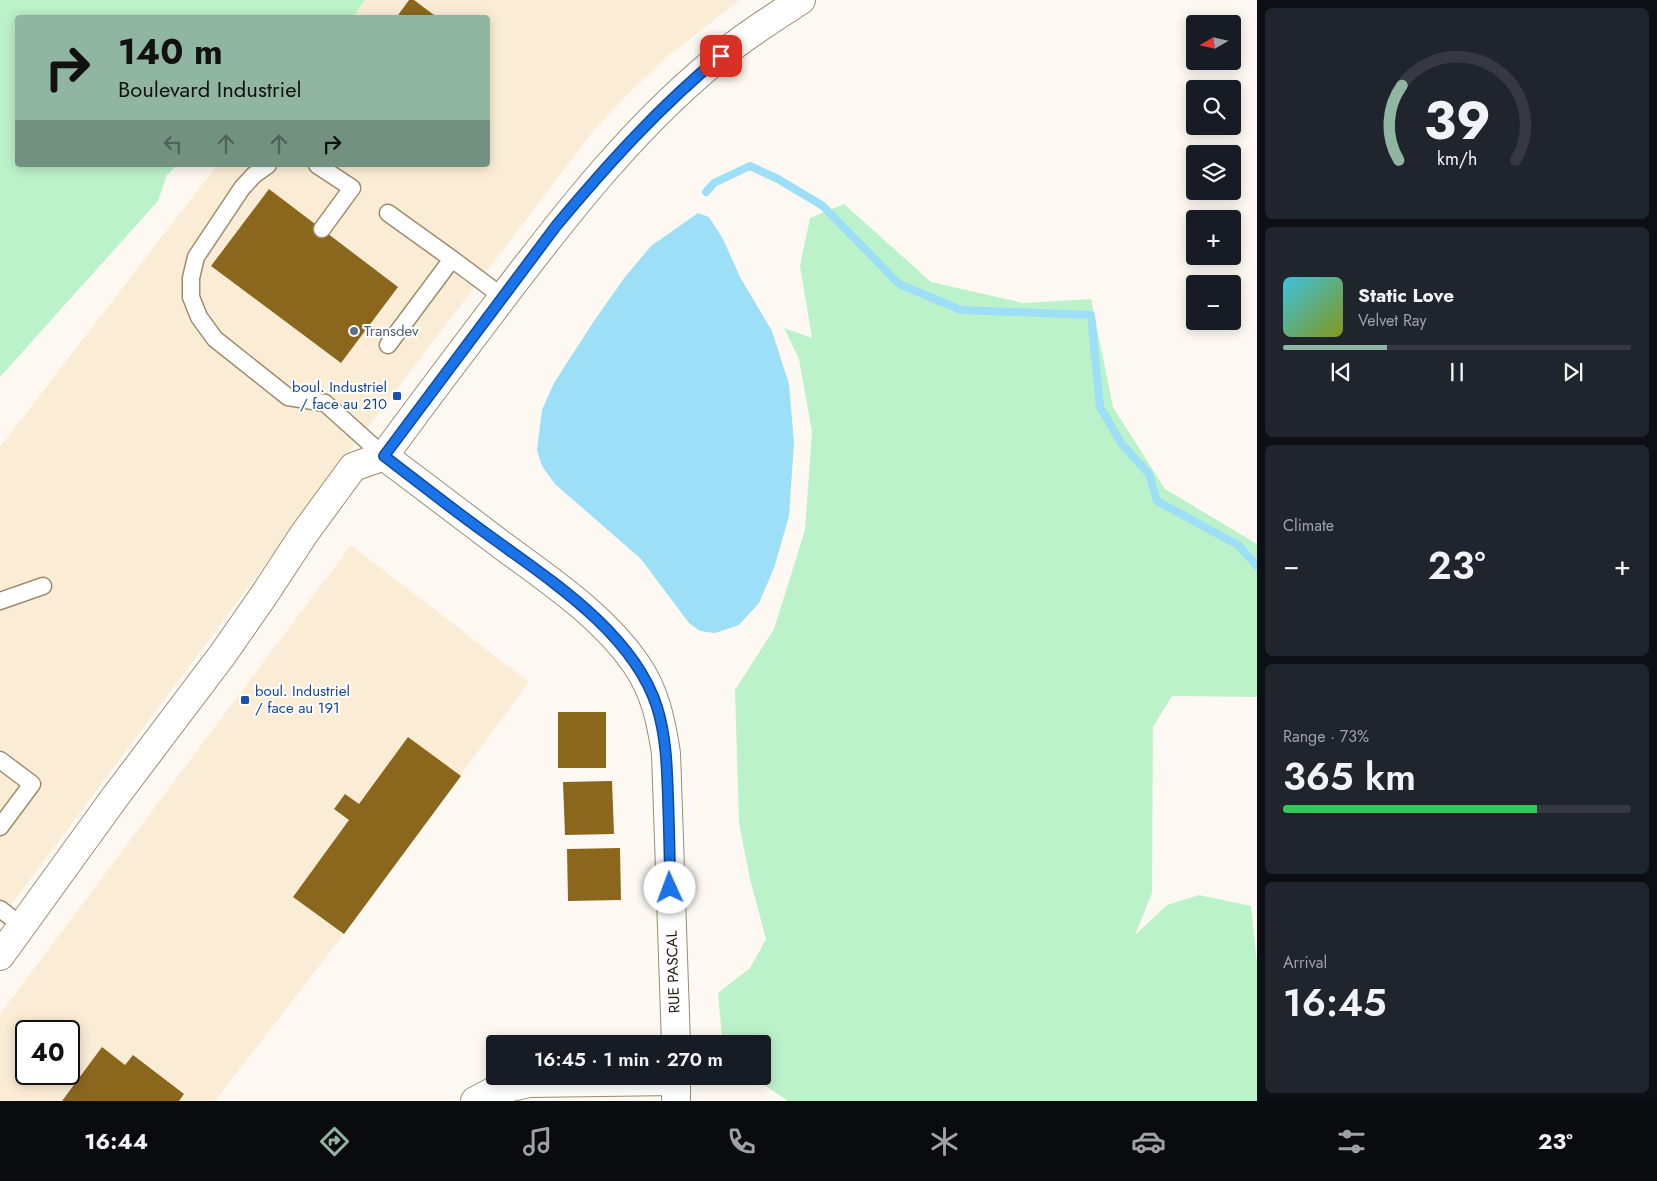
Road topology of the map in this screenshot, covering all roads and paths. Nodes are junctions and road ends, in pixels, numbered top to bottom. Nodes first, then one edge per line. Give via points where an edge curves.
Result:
1 (801, 0) edge
2 (265, 167) edge
3 (320, 167) edge
4 (388, 214) dead end
5 (322, 230) dead end
6 (452, 259) junction
7 (502, 297) junction
8 (388, 345) dead end
9 (384, 456) junction
10 (43, 586) dead end
11 (0, 601) edge
12 (0, 760) edge
13 (0, 827) edge
14 (0, 909) edge
15 (21, 925) junction
16 (0, 956) edge
17 (676, 1035) edge
18 (676, 1086) edge
19 (475, 1101) edge

1 - 7 street via 732,47 646,124 556,226
2 - 9 lane via 242,188 196,258 191,297 199,317 215,339 288,397 325,403
3 - 5 lane via 352,188
4 - 6 lane
6 - 7 lane
6 - 8 lane
7 - 9 street
9 - 15 street via 353,468 223,654
9 - 17 street, RUE PASCAL via 564,590 625,649 651,690 666,753
10 - 11 lane
12 - 13 lane via 32,784
14 - 15 lane
15 - 16 street
18 - 19 street via 529,1083 494,1091

